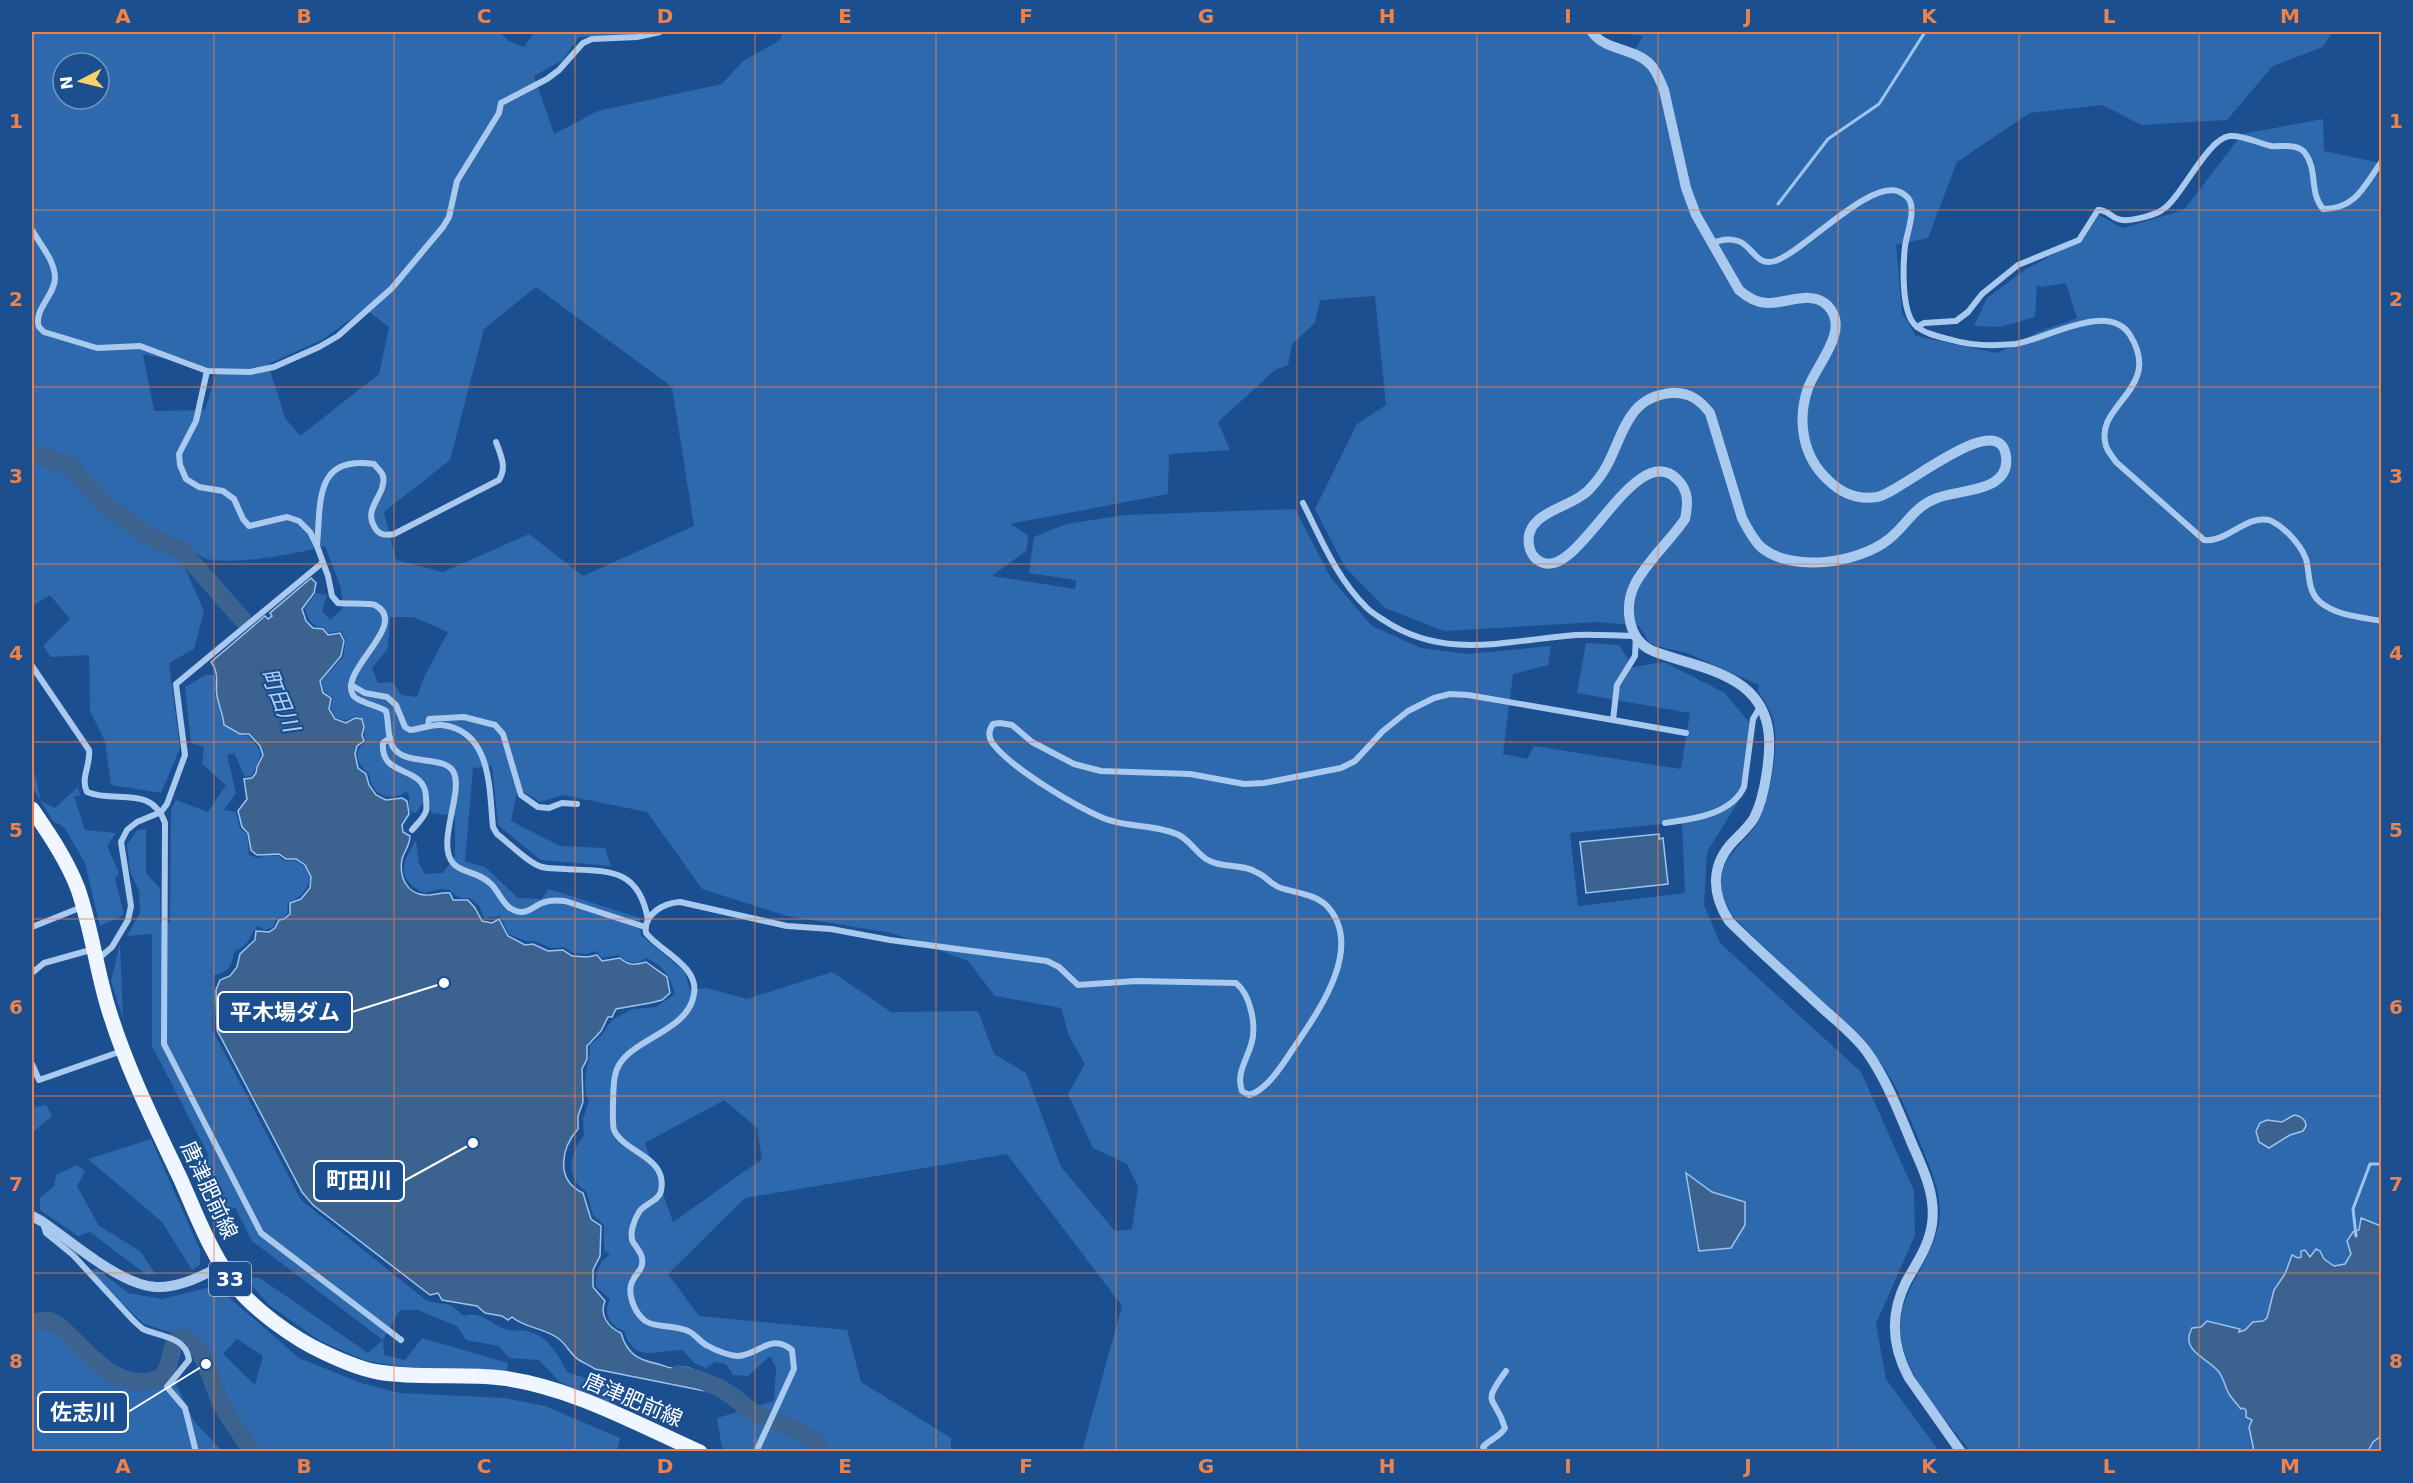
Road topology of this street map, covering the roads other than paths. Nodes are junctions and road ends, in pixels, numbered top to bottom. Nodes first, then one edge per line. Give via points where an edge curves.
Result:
1 (660, 32) edge
2 (1592, 32) edge
3 (2382, 161) edge
4 (32, 230) edge
5 (1712, 243) junction
6 (1917, 327) junction
7 (207, 371) junction
8 (496, 442) dead end
9 (1303, 503) dead end
10 (316, 546) junction
11 (322, 563) junction
12 (2382, 621) edge
13 (1636, 636) junction
14 (32, 666) edge
15 (351, 685) junction
16 (1761, 707) junction
17 (1613, 720) junction
18 (428, 726) junction
19 (1686, 733) dead end
20 (390, 738) junction
21 (577, 804) dead end
22 (32, 809) edge
23 (161, 812) junction
24 (1665, 823) dead end
25 (412, 830) dead end
26 (83, 906) junction
27 (648, 920) junction
28 (32, 927) edge
29 (645, 927) junction
30 (96, 954) junction
31 (32, 973) edge
32 (123, 1051) junction
33 (32, 1064) edge
34 (32, 1216) edge
35 (43, 1222) junction
36 (222, 1266) junction
37 (401, 1340) dead end
38 (1506, 1371) dead end
39 (196, 1452) edge
40 (700, 1452) edge
41 (756, 1452) edge
42 (1485, 1452) edge
43 (1961, 1452) edge

1 - 7 street via 583,43 560,70 501,103 499,113 458,181 443,227 392,288 338,336 274,367 250,372
2 - 5 street via 1604,44 1640,56 1657,74 1686,188
3 - 6 street via 2352,202 2338,209 2322,209 2315,201 2312,167 2305,152 2230,136 2221,139 2163,210 2131,220 2098,210 2079,240 2018,265 1956,321
4 - 7 street via 52,264 55,277 38,315 39,327 44,332 97,348 140,346
5 - 6 street via 1725,239 1741,242 1759,260 1773,262 1789,255 1855,204 1896,190 1911,202 1905,249 1905,304 1908,317
5 - 13 street via 1739,290 1750,299 1766,303 1803,298 1828,305 1836,330 1808,387 1802,412 1803,434 1811,459 1836,488 1863,498 1879,497 1981,440 1995,440 2002,445 2005,469 2000,479 1984,487 1937,498 1917,508 1891,538 1872,550 1848,558 1794,562 1761,547 1750,533 1727,472 1717,431 1702,403 1677,393 1650,397 1630,416 1596,483 1535,523 1528,542 1530,552 1542,563 1561,561 1643,476 1667,473 1677,478 1687,497 1685,519 1636,582 1629,598
6 - 12 street via 1969,345 2015,344 2093,321 2115,324 2129,333 2139,371 2134,387 2111,413 2105,434 2106,447 2116,462 2204,540 2212,541 2253,521 2277,523 2298,543 2318,601 2345,615
7 - 10 street via 196,421 179,454 186,479 199,487 223,491 234,499 249,525 287,517 299,521
8 - 10 street via 504,463 499,480 384,536 371,521 383,484 382,474 374,464 362,462 330,472 322,488
9 - 13 street via 1349,588 1368,610 1399,630 1427,641 1457,646 1579,635
10 - 11 street
11 - 15 street via 338,603 372,604 382,610 385,622
11 - 23 street via 176,684 185,755
13 - 16 street via 1652,651 1739,683
13 - 17 street via 1635,656 1617,686
14 - 23 street via 89,750 84,781 87,792 147,799
15 - 18 street via 365,693 387,697 410,730
15 - 20 street via 358,701 386,711
16 - 24 street via 1753,719 1740,796 1731,805 1699,818
16 - 43 street via 1768,728 1769,753 1759,805 1753,819 1719,862 1719,901 1729,921 1862,1046 1902,1119 1929,1183 1932,1222 1923,1251 1901,1294 1895,1337 1909,1378
17 - 19 street
17 - 27 street via 1450,694 1408,711 1355,761 1341,768 1244,784 1190,774 1101,771 1074,764 1032,742 1012,726 993,724 989,735 992,744 1036,780 1105,819 1180,836 1206,859 1258,872 1271,884 1315,898 1327,906 1340,933 1341,946 1332,987 1286,1060 1249,1095 1242,1091 1240,1077 1253,1032 1247,999 1236,983 1136,981 1078,986 1047,961 787,926 680,902 660,907
18 - 21 street via 429,719 465,717 495,725 503,734 521,795 538,807
18 - 27 street via 457,729 472,739 481,753 497,834 542,867 592,870 631,880
20 - 25 street via 383,743 382,754 388,764 417,778 426,788 426,811
20 - 29 street via 404,757 448,765 454,773 448,851 452,863 479,874 513,910 524,912 542,903 564,901
22 - 26 main road, 唐津肥前線 / 33 via 68,866
23 - 30 street via 137,822 121,842 131,906 128,920 112,947
23 - 37 street via 165,823 164,1044 261,1233
26 - 28 street
26 - 30 main road, 唐津肥前線 / 33
27 - 29 street
29 - 41 street via 651,939 688,970 694,994 690,1007 678,1021 622,1059 615,1075 614,1129 620,1139 653,1162 661,1184 658,1197 639,1212 632,1230 632,1239 642,1256 642,1269 632,1282 634,1307 651,1324 690,1331 708,1347 735,1356 769,1344 785,1344 792,1350 794,1369
30 - 31 street via 44,963
30 - 32 main road, 唐津肥前線 / 33
32 - 33 street via 39,1080
32 - 36 main road, 唐津肥前線 / 33
34 - 35 street
35 - 36 street via 122,1277 141,1285 174,1285
35 - 39 street via 46,1233 73,1255 142,1328 182,1345 189,1360 167,1387 185,1408
36 - 40 main road, 唐津肥前線 / 33 via 244,1296 293,1335 353,1365 389,1373 502,1378 540,1387 582,1400
38 - 42 street via 1491,1390 1491,1401 1505,1428 1502,1435 1483,1447

